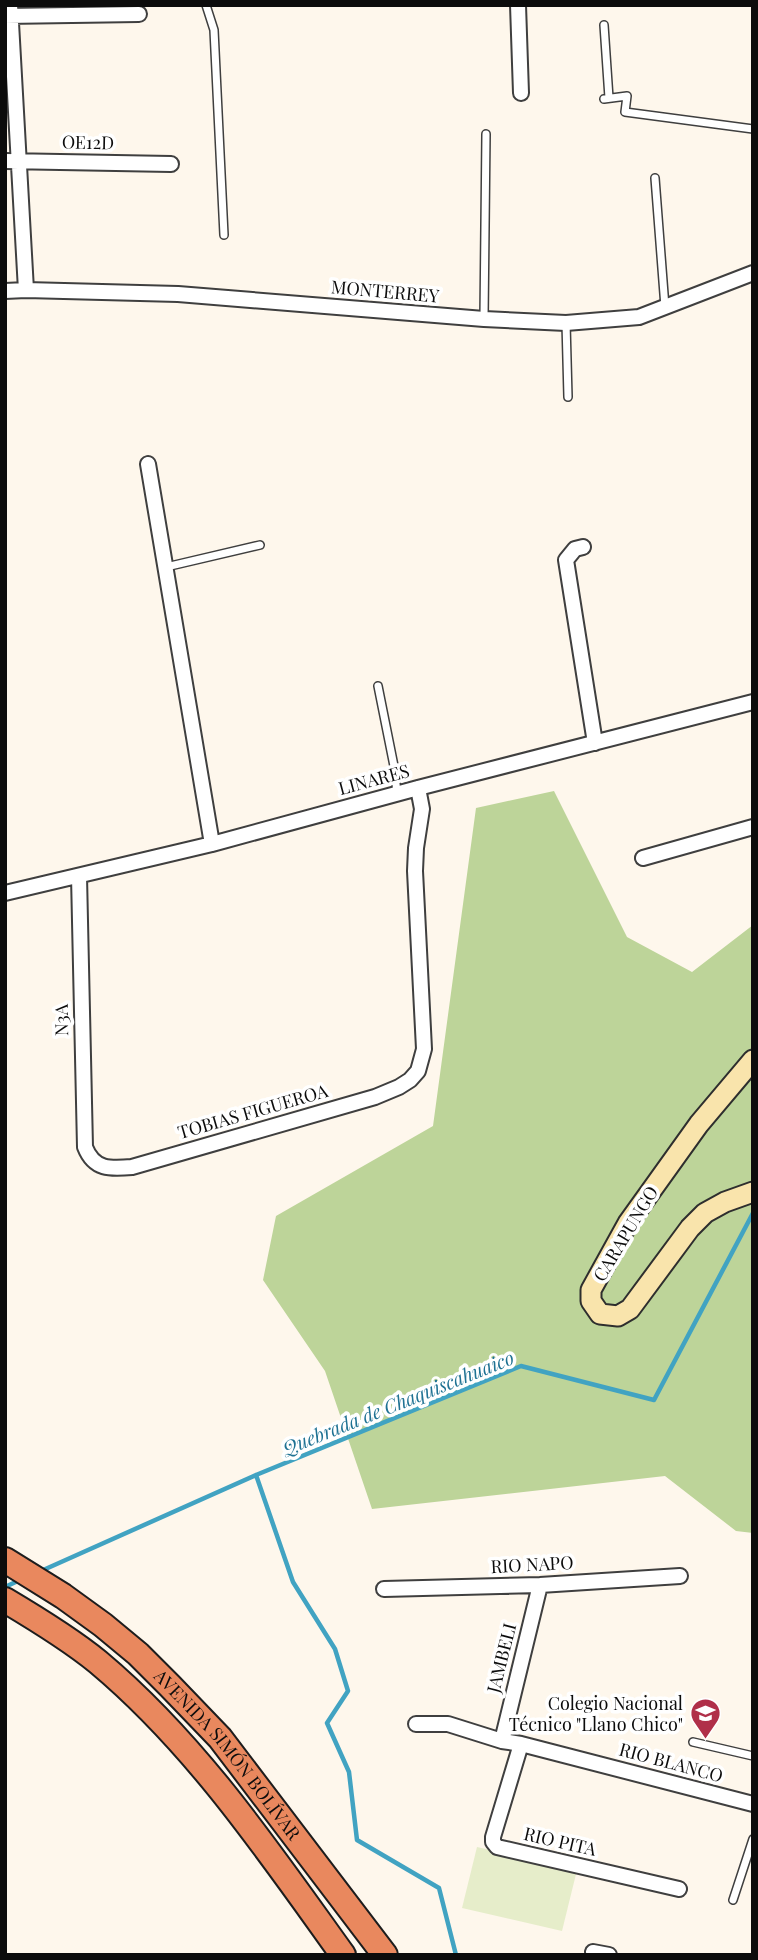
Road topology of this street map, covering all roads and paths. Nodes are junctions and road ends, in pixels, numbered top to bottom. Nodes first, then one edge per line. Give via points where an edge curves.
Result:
1 (206, 5) edge
2 (518, 5) edge
3 (8, 12) edge
4 (139, 14) dead end
5 (604, 25) dead end
6 (522, 93) dead end
7 (753, 129) edge
8 (486, 134) dead end
9 (12, 161) edge
10 (171, 164) dead end
11 (655, 178) dead end
12 (224, 235) dead end
13 (753, 273) edge
14 (26, 290) junction
15 (5, 291) edge
16 (665, 307) junction
17 (484, 319) junction
18 (566, 323) junction
19 (568, 397) dead end
20 (148, 464) dead end
21 (260, 545) dead end
22 (583, 547) dead end
23 (166, 567) junction
24 (378, 686) dead end
25 (753, 702) edge
26 (595, 744) junction
27 (418, 788) junction
28 (397, 794) junction
29 (753, 827) edge
30 (212, 844) junction
31 (643, 858) dead end
32 (79, 876) junction
33 (5, 893) edge
34 (753, 1060) edge
35 (93, 1161) joint
36 (753, 1192) edge
37 (11, 1563) edge
38 (680, 1576) dead end
39 (540, 1585) junction
40 (384, 1589) dead end
41 (10, 1603) edge
42 (416, 1724) dead end
43 (502, 1741) junction
44 (692, 1742) dead end
45 (521, 1744) junction
46 (753, 1756) edge
47 (753, 1804) edge
48 (753, 1839) edge
49 (679, 1889) dead end
50 (733, 1900) dead end
51 (593, 1952) dead end
52 (344, 1955) edge
53 (385, 1955) edge
54 (609, 1955) edge

1 - 12 lane via 214,30
2 - 6 street
3 - 4 street
3 - 9 street
5 - 7 lane via 607,98 627,96 625,113
8 - 17 lane
9 - 10 street, OE12D
9 - 14 street
11 - 16 lane
13 - 16 street, MONTERREY
14 - 15 street, MONTERREY
14 - 17 street, MONTERREY via 178,294
16 - 18 street, MONTERREY via 639,317
17 - 18 street, MONTERREY
18 - 19 lane
20 - 23 street
21 - 23 lane
22 - 26 street via 566,560
23 - 30 street
24 - 28 lane
25 - 26 street, LINARES
26 - 27 street, LINARES
27 - 28 street, LINARES
27 - 35 street, TOBIAS FIGUEROA via 422,809 415,871 424,1049 418,1071 399,1087 375,1097 209,1146 132,1167 106,1168
28 - 30 street, LINARES
29 - 31 street
30 - 32 street, LINARES
32 - 33 street, LINARES
32 - 35 street, N3A via 83,1120 85,1147
34 - 36 street, CARAPUNGO via 699,1124 628,1223 591,1290 591,1301 600,1314 618,1316 630,1309 705,1213
37 - 53 highway, AVENIDA SIMÓN BOLÍVAR via 138,1654 220,1738
38 - 39 street, RIO NAPO
39 - 40 street, RIO NAPO
39 - 43 street, JAMBELI
41 - 52 highway, AVENIDA SIMÓN BOLÍVAR via 96,1660 193,1755
42 - 43 street, RIO BLANCO via 448,1724
43 - 45 street, RIO BLANCO
44 - 46 lane
45 - 47 street, RIO BLANCO
45 - 49 street, RIO PITA via 493,1837 497,1847
48 - 50 lane
51 - 54 street

